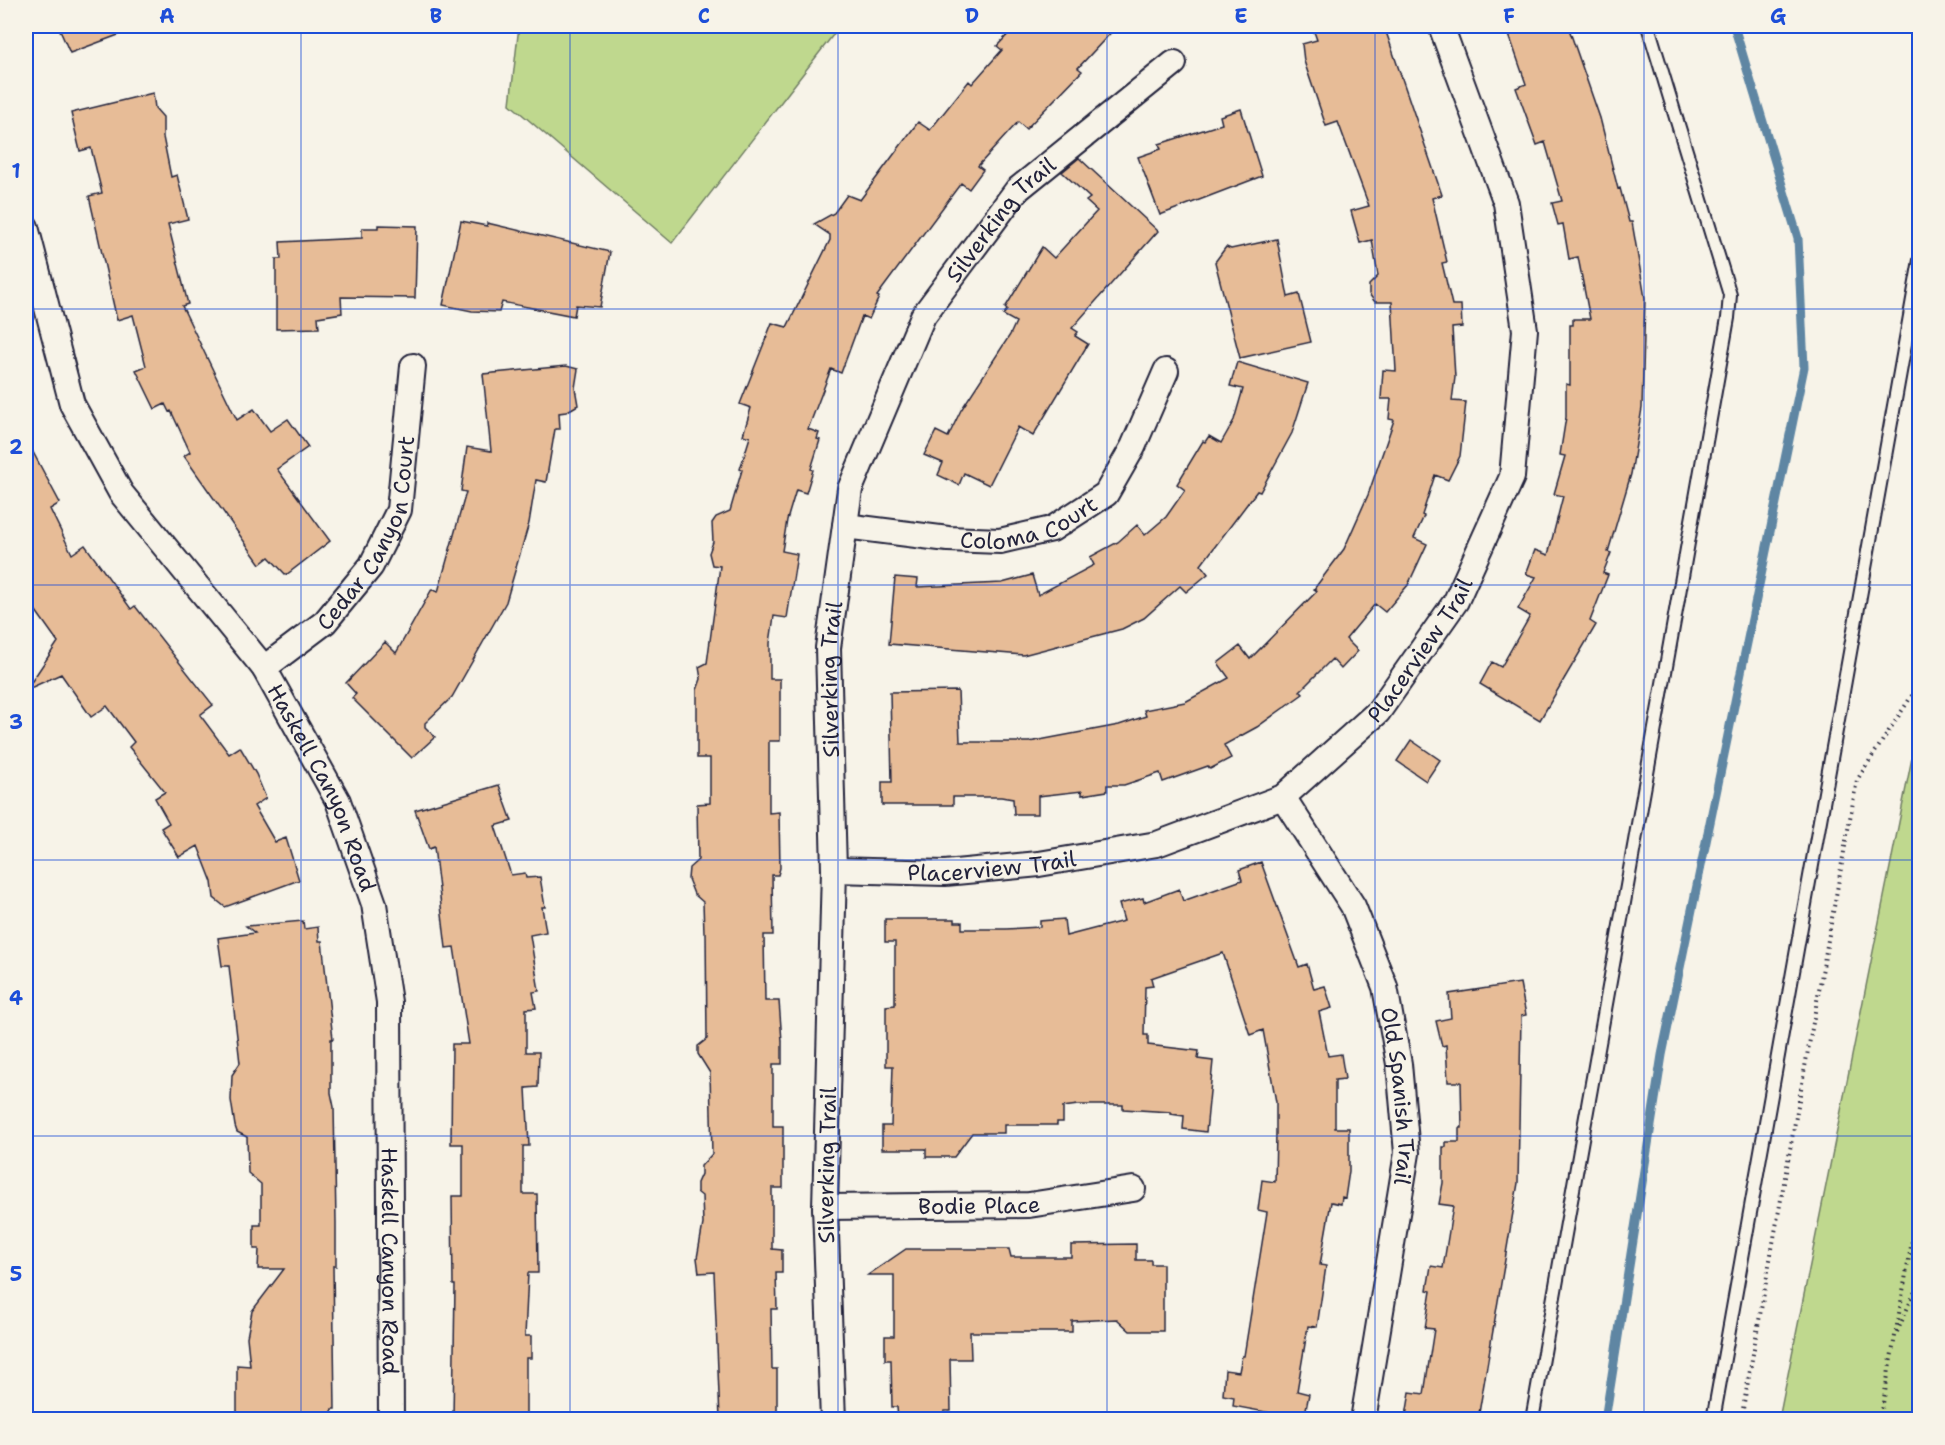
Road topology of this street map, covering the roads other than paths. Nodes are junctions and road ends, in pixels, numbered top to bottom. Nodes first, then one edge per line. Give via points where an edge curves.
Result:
1 (1441, 26) edge
2 (1648, 26) edge
3 (1174, 63) dead end
4 (26, 227) edge
5 (1920, 260) edge
6 (413, 366) dead end
7 (1166, 371) dead end
8 (845, 526) junction
9 (264, 668) junction
10 (1283, 797) junction
11 (834, 870) junction
12 (1133, 1189) dead end
13 (825, 1207) junction
14 (391, 1419) edge
15 (833, 1419) edge
16 (1363, 1419) edge
17 (1532, 1419) edge
18 (1713, 1419) edge

1 - 10 street, Placerview Trail via 1506,203 1525,330 1512,477 1456,601 1378,712
2 - 17 lane via 1730,295
3 - 8 street, Silverking Trail via 1017,190 923,316 850,489
4 - 9 street, Haskell Canyon Road via 72,404 121,493
5 - 18 lane
6 - 9 street, Cedar Canyon Court via 399,510 371,566 325,622
7 - 8 street, Coloma Court via 1133,447 1106,494 1052,529 1000,541 948,539
8 - 11 street, Silverking Trail via 828,648
9 - 14 street, Haskell Canyon Road via 338,801 374,904 389,1002
10 - 11 street, Placerview Trail via 1157,844 1039,864 945,873
10 - 16 street, Old Spanish Trail via 1353,906 1384,987 1399,1064 1407,1153
11 - 13 street, Silverking Trail
12 - 13 street, Bodie Place via 1029,1205
13 - 15 street, Silverking Trail

